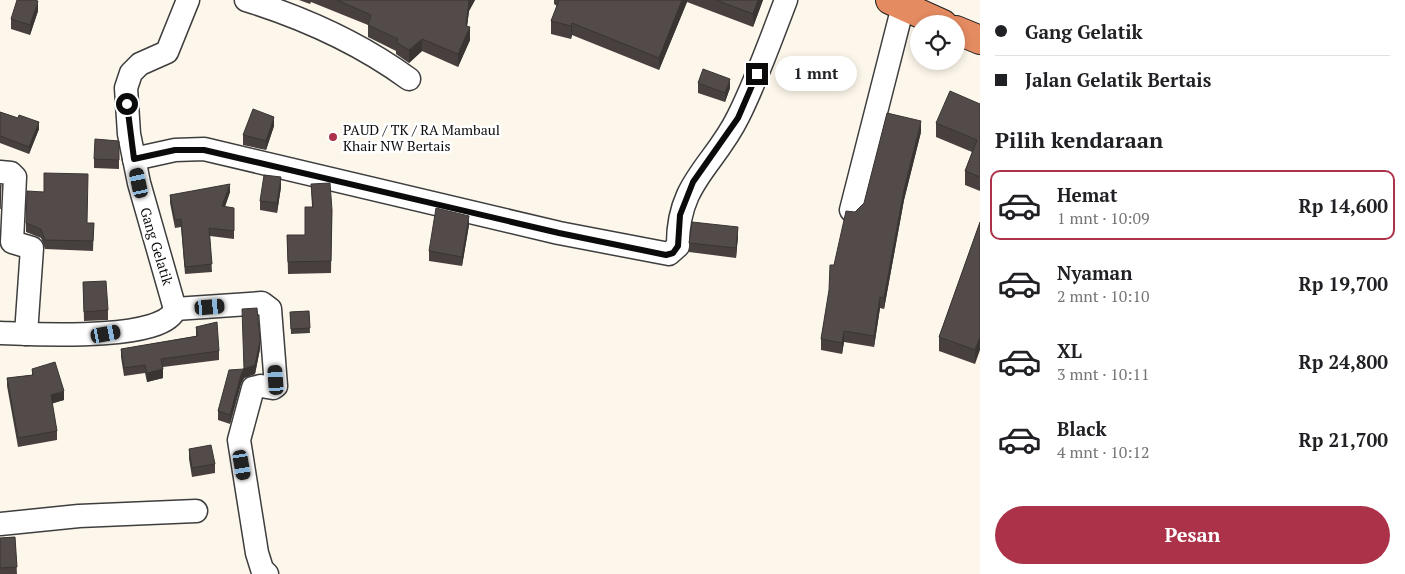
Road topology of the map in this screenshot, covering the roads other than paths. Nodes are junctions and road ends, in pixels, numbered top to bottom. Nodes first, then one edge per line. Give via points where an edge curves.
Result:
1 (188, 0) edge
2 (246, 0) edge
3 (786, 0) edge
4 (896, 3) edge
5 (923, 15) edge
6 (965, 34) edge
7 (980, 40) edge
8 (409, 80) dead end
9 (134, 159) junction
10 (0, 172) edge
11 (851, 210) edge
12 (175, 309) junction
13 (0, 333) edge
14 (26, 334) junction
15 (196, 512) dead end
16 (0, 524) edge
17 (267, 574) edge

1 - 9 street, Gang Gelatik via 166,53 140,64 127,80 129,134
2 - 8 street via 346,40 377,56
3 - 9 street via 738,118 693,182 680,215 678,246 669,254 559,233 204,150 175,150
4 - 5 highway
4 - 11 street
6 - 7 highway
9 - 12 street, Gang Gelatik
10 - 14 street via 11,173 15,177 12,242 32,248
12 - 14 street via 165,321 106,334
12 - 17 street via 262,303 270,309 276,386 252,388 239,440 257,553
13 - 14 street
15 - 16 street via 79,516

